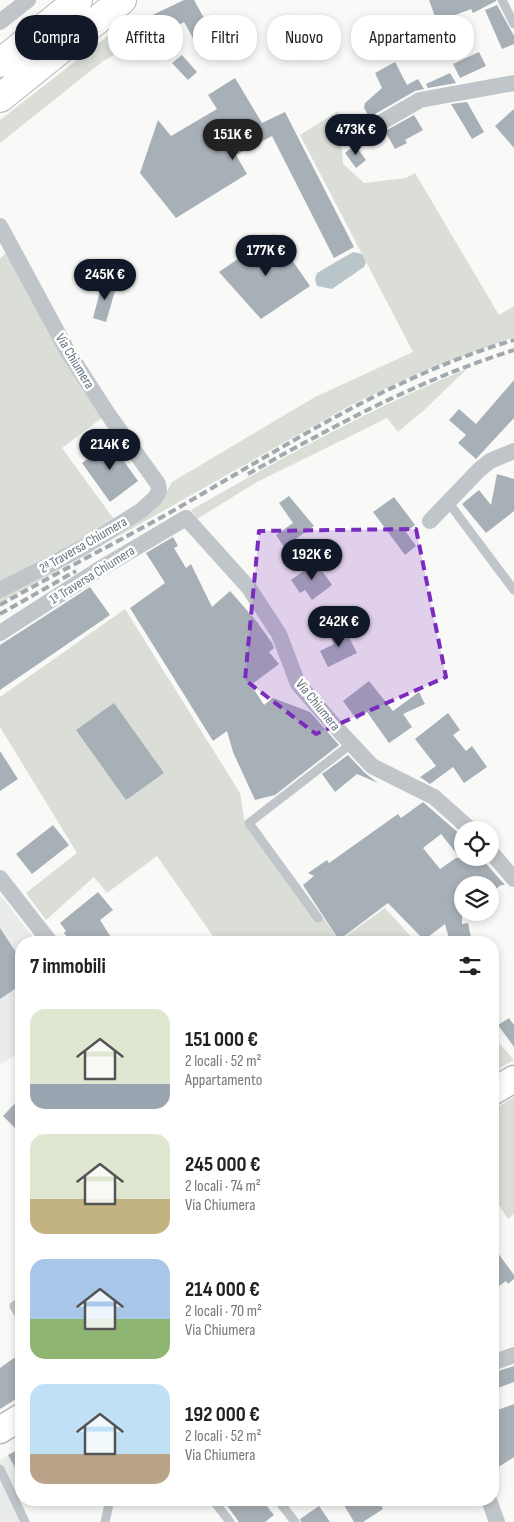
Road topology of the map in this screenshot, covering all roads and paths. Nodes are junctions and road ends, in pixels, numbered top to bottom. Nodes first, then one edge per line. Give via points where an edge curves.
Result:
1 (28, 0) edge
2 (78, 0) edge
3 (122, 0) edge
4 (502, 0) edge
5 (0, 22) edge
6 (514, 24) edge
7 (0, 63) edge
8 (514, 83) edge
9 (0, 98) edge
10 (380, 123) dead end
11 (0, 226) edge
12 (514, 451) edge
13 (159, 491) joint
14 (448, 502) junction
15 (186, 518) joint
16 (430, 521) dead end
17 (0, 590) edge
18 (514, 590) edge
19 (0, 633) edge
20 (351, 744) junction
21 (461, 821) edge
22 (499, 862) edge
23 (0, 878) edge
24 (514, 879) edge
25 (318, 918) dead end
26 (45, 936) edge
27 (514, 1079) edge
28 (499, 1088) edge
29 (514, 1355) edge
30 (499, 1360) edge
31 (0, 1469) edge
32 (15, 1501) edge
33 (17, 1506) edge
34 (109, 1506) edge
35 (218, 1506) edge
36 (284, 1506) edge
37 (491, 1506) edge
38 (25, 1522) edge
39 (105, 1522) edge
40 (230, 1522) edge
41 (295, 1522) edge
42 (497, 1522) edge

1 - 5 street
2 - 7 highway
3 - 9 highway
4 - 6 lane
8 - 10 street via 420,100
11 - 13 street, Via Chiumera via 68,352 158,484
12 - 14 street via 490,461
13 - 17 street, 2ª Traversa Chiumera via 142,510 82,548
14 - 16 street
14 - 18 lane
15 - 19 street, 1ª Traversa Chiumera
15 - 20 street, Via Chiumera via 250,588 279,634 298,684
20 - 21 street, Via Chiumera via 372,766 434,797
20 - 25 lane via 249,823
22 - 24 street
23 - 26 street
27 - 28 main road
29 - 30 street
31 - 32 lane
33 - 38 lane
34 - 39 lane
35 - 40 lane
36 - 41 lane
37 - 42 street

